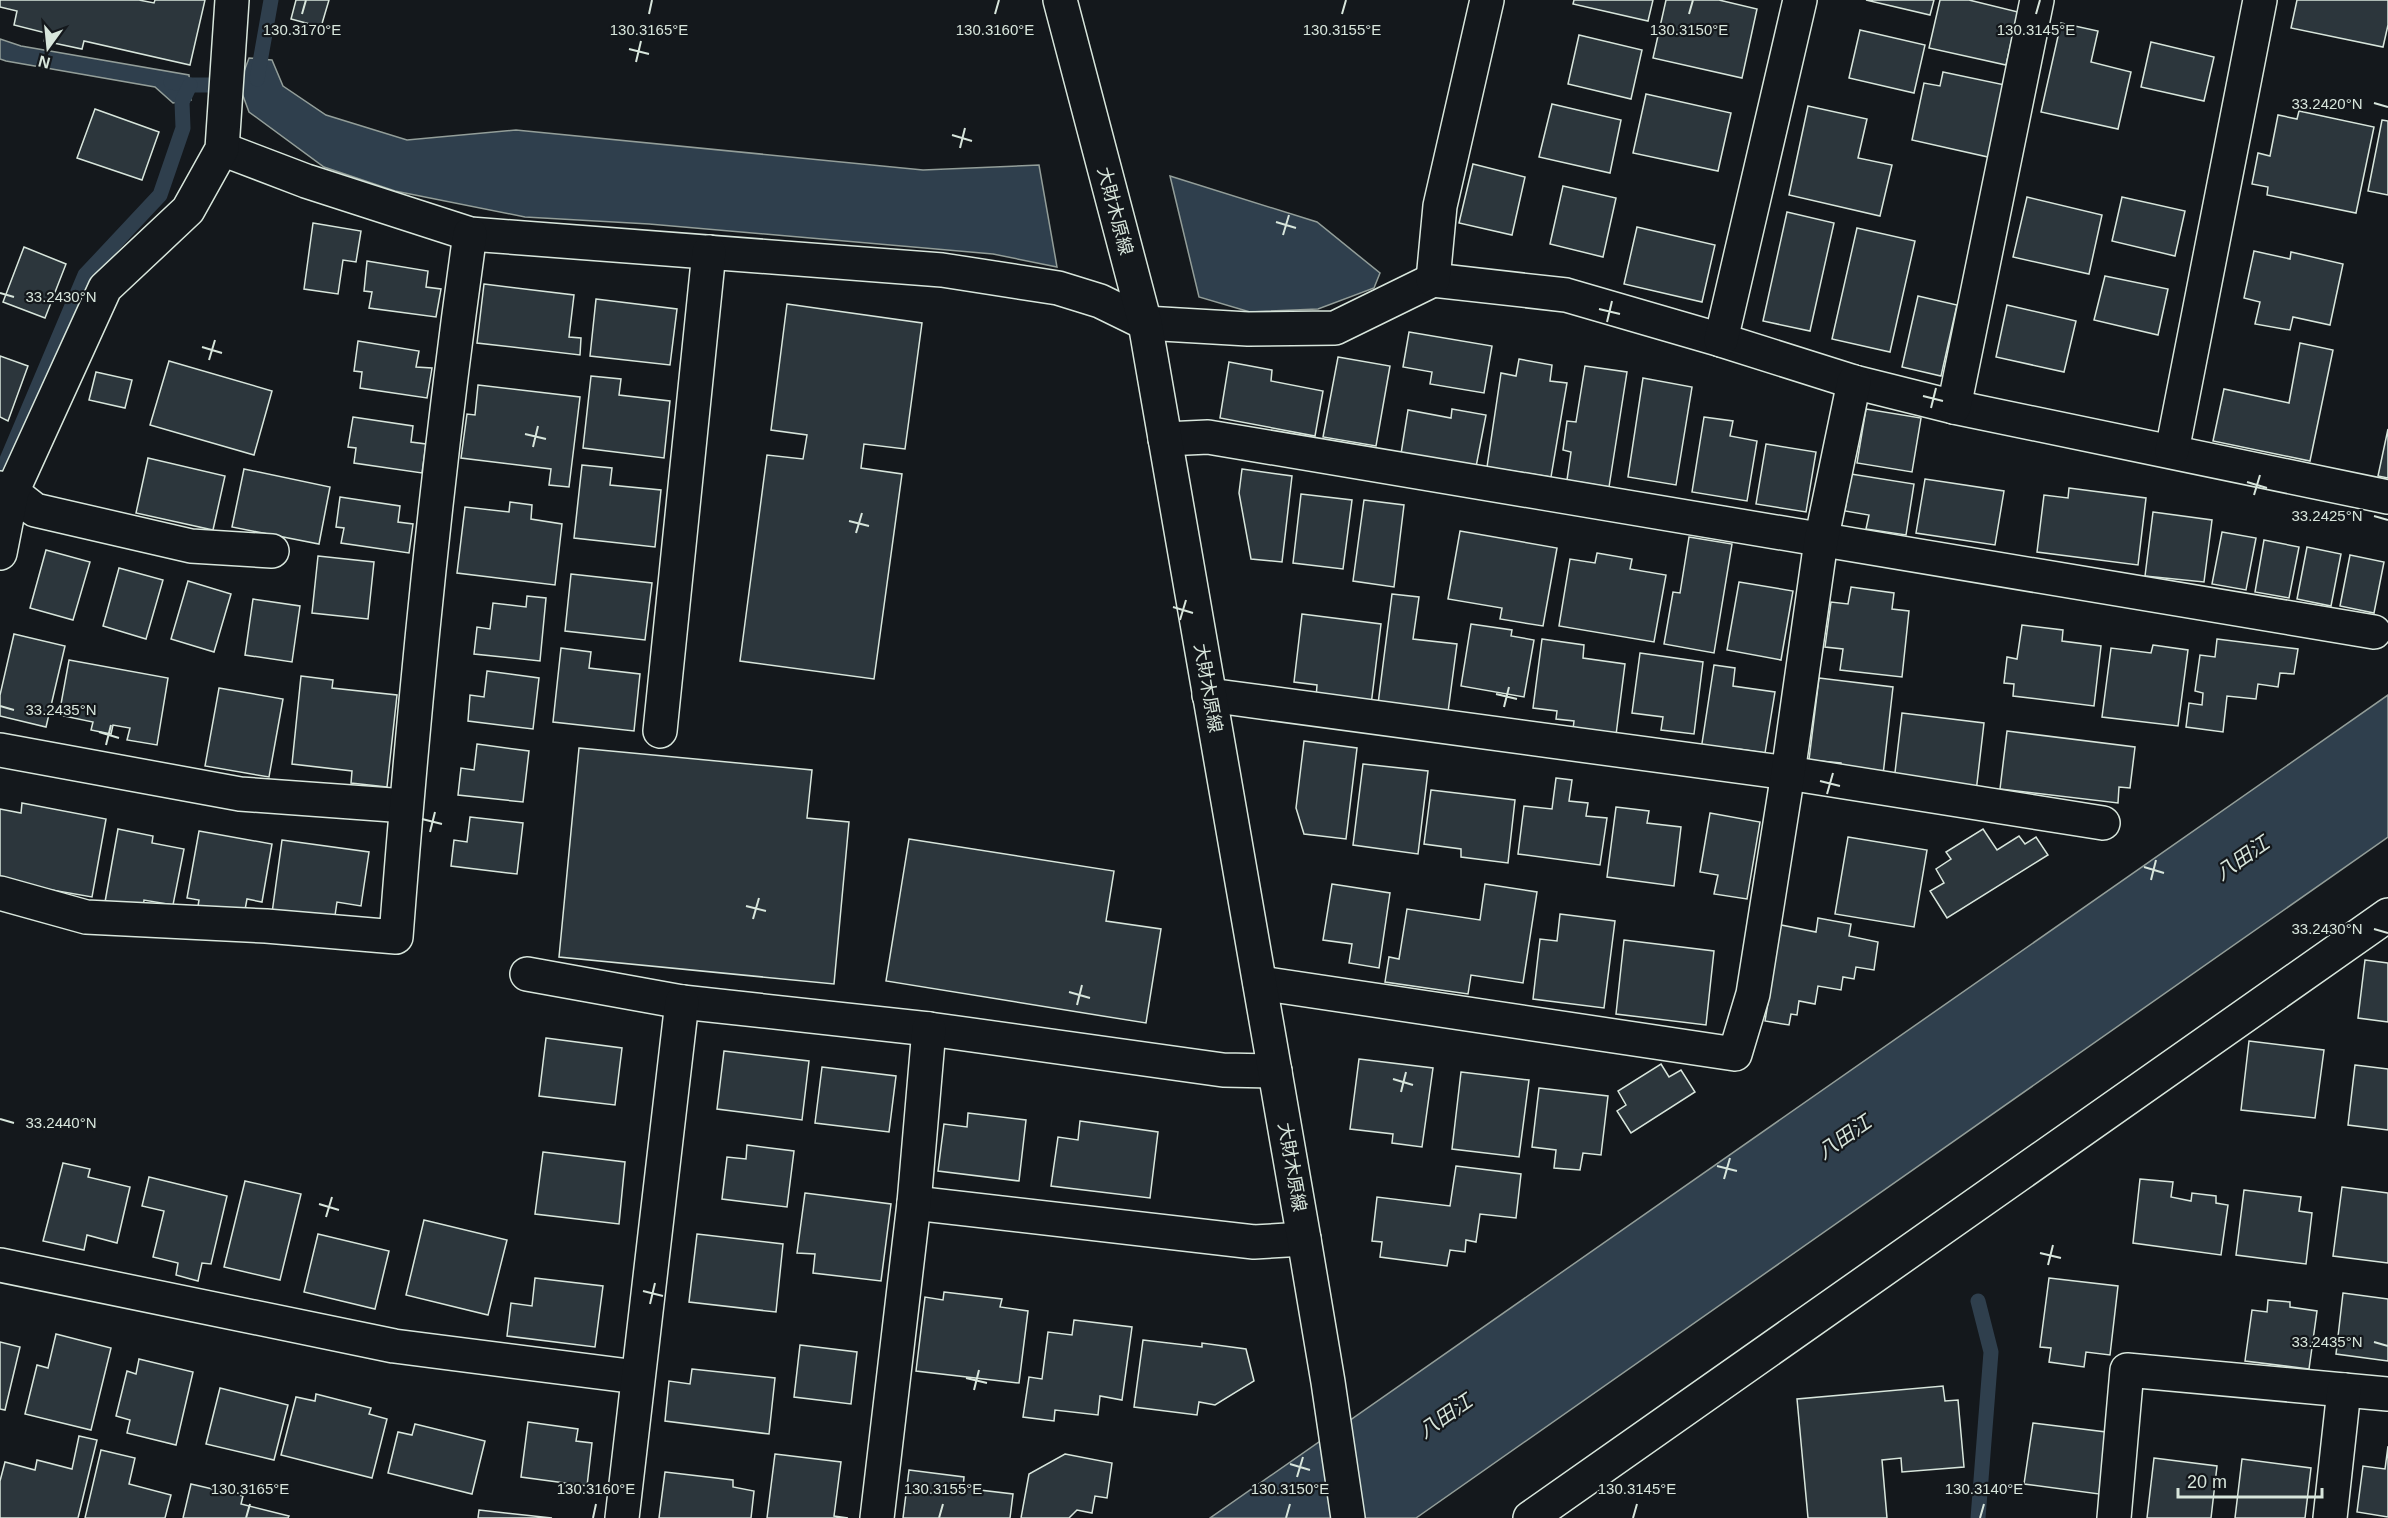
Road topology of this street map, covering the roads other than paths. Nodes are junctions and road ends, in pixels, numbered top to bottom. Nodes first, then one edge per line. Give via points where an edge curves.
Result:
1 (232, 0) edge
2 (1060, 0) edge
3 (1487, 0) edge
4 (1800, 0) edge
5 (2037, 0) edge
6 (2260, 0) edge
7 (222, 149) junction
8 (470, 234) junction
9 (709, 252) junction
10 (1433, 280) junction
11 (1145, 323) junction
12 (1721, 340) junction
13 (1854, 382) junction
14 (1954, 407) junction
15 (1165, 439) junction
16 (2172, 451) junction
17 (6, 490) edge
18 (2388, 498) edge
19 (1821, 541) junction
20 (272, 551) dead end
21 (0, 553) edge
22 (2374, 632) dead end
23 (1209, 695) junction
24 (660, 731) dead end
25 (0, 750) edge
26 (1788, 773) junction
27 (406, 806) junction
28 (2103, 823) dead end
29 (0, 893) edge
30 (2388, 915) edge
31 (527, 974) dead end
32 (1260, 983) junction
33 (682, 1002) junction
34 (929, 1029) junction
35 (1275, 1071) junction
36 (914, 1203) junction
37 (1304, 1239) junction
38 (0, 1265) edge
39 (637, 1377) junction
40 (2344, 1390) junction
41 (2388, 1394) edge
42 (622, 1518) edge
43 (877, 1518) edge
44 (1348, 1518) edge
45 (1530, 1518) edge
46 (2114, 1518) edge
47 (2330, 1518) edge

1 - 7 street
2 - 11 street, 大財木原線
3 - 10 street via 1440,206
4 - 12 street
5 - 14 street
6 - 16 street
7 - 8 street via 306,181
7 - 17 street via 188,210 105,288
8 - 9 street
8 - 27 street via 452,364
9 - 11 street via 942,270 1058,288 1100,301
9 - 24 street
10 - 11 street via 1335,328 1248,330
10 - 12 street via 1566,295
11 - 15 street, 大財木原線
12 - 13 street
13 - 14 street
13 - 19 street
14 - 16 street
15 - 19 street via 1208,437
15 - 23 street, 大財木原線
16 - 18 street
17 - 20 street via 35,510 68,518 191,546
17 - 21 street
19 - 22 street
19 - 26 street
23 - 26 street
23 - 32 street, 大財木原線
25 - 27 street via 240,794
26 - 28 street
26 - 32 street via 1753,994 1736,1054
27 - 29 street via 396,937 86,917
30 - 45 street
31 - 33 street
32 - 35 street, 大財木原線
33 - 34 street
33 - 39 street
34 - 35 street via 1223,1070
34 - 36 street
35 - 37 street, 大財木原線
36 - 37 street via 1254,1242
36 - 43 street
37 - 44 street, 大財木原線
38 - 39 street via 394,1346
39 - 42 street
40 - 41 street
40 - 46 street via 2127,1370
40 - 47 street

